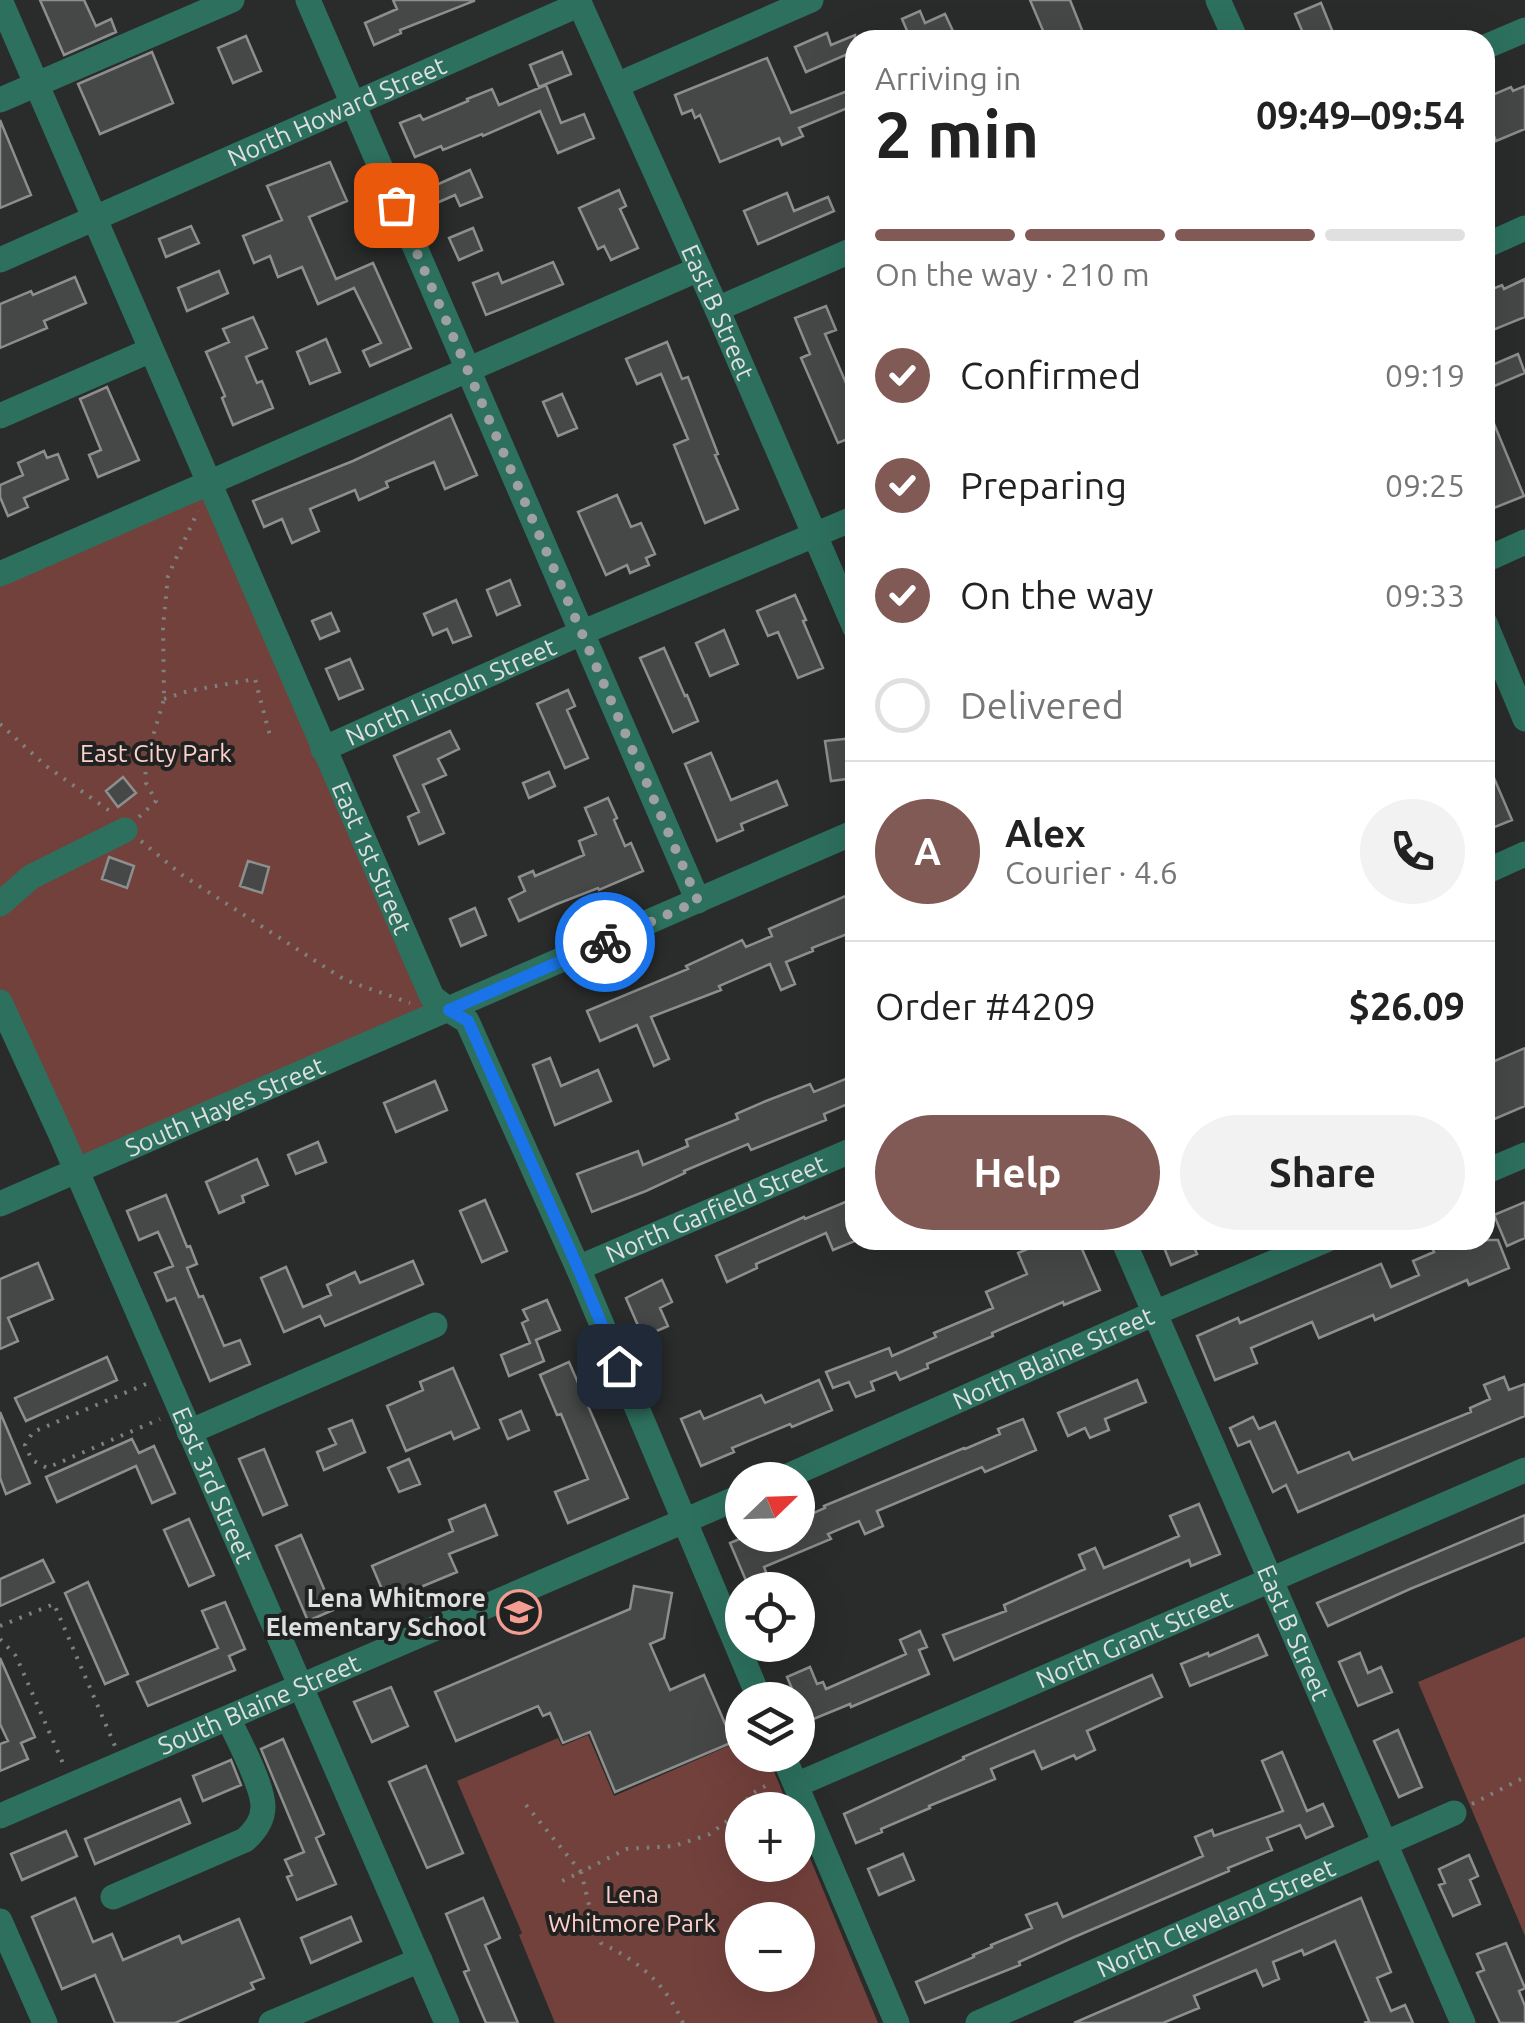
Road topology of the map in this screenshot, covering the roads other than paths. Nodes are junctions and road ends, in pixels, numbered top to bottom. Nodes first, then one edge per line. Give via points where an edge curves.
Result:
1 (0, 0) edge
2 (232, 0) edge
3 (308, 0) edge
4 (811, 0) edge
5 (1218, 0) edge
6 (579, 2) edge
7 (1232, 30) edge
8 (1525, 30) edge
9 (1495, 43) edge
10 (37, 84) junction
11 (617, 85) junction
12 (0, 100) edge
13 (353, 106) junction
14 (94, 218) junction
15 (1525, 228) edge
16 (1495, 242) edge
17 (845, 253) edge
18 (0, 260) edge
19 (699, 270) junction
20 (717, 308) junction
21 (151, 350) junction
22 (468, 371) junction
23 (0, 416) edge
24 (210, 483) junction
25 (845, 522) edge
26 (814, 535) junction
27 (1525, 542) edge
28 (1495, 556) edge
29 (0, 574) edge
30 (845, 605) edge
31 (581, 633) junction
32 (1495, 648) edge
33 (1525, 718) edge
34 (324, 749) junction
35 (125, 830) road end
36 (845, 836) edge
37 (1525, 854) edge
38 (1495, 868) edge
39 (698, 901) junction
40 (0, 904) edge
41 (0, 1002) edge
42 (449, 1010) junction
43 (845, 1153) edge
44 (1525, 1155) edge
45 (1495, 1168) edge
46 (76, 1172) junction
47 (0, 1204) edge
48 (1127, 1250) edge
49 (1302, 1250) edge
50 (578, 1268) junction
51 (1154, 1313) junction
52 (435, 1326) dead end
53 (190, 1432) junction
54 (815, 1464) edge
55 (1525, 1470) edge
56 (725, 1504) edge
57 (685, 1522) junction
58 (1272, 1581) junction
59 (752, 1682) edge
60 (302, 1686) junction
61 (228, 1718) junction
62 (785, 1773) edge
63 (1454, 1812) road end
64 (0, 1816) edge
65 (1384, 1844) junction
66 (113, 1897) dead end
67 (0, 1921) edge
68 (420, 1960) junction
69 (45, 2023) edge
70 (270, 2023) edge
71 (447, 2023) edge
72 (898, 2023) edge
73 (978, 2023) edge
74 (1463, 2023) edge

1 - 10 street, East 1st Street
2 - 10 street
3 - 13 street
4 - 11 street
5 - 7 street
6 - 11 street, East B Street
6 - 13 street, North Howard Street
8 - 9 street
10 - 12 street
10 - 14 street, East 1st Street
11 - 19 street, East B Street
13 - 14 street, North Howard Street
13 - 22 street
14 - 18 street, North Howard Street
14 - 21 street, East 1st Street
15 - 16 street
17 - 20 street
19 - 20 street, East B Street
19 - 22 street
20 - 26 street, East B Street
21 - 23 street
21 - 24 street, East 1st Street
22 - 24 street
22 - 31 street
24 - 29 street
24 - 34 street, East 1st Street
25 - 26 street, North Lincoln Street
26 - 30 street, East B Street
26 - 31 street, North Lincoln Street
27 - 28 street
31 - 34 street, North Lincoln Street
31 - 39 street
32 - 33 street
34 - 42 street, East 1st Street via 432,997
35 - 40 street via 31,877
36 - 39 street, South Hayes Street
37 - 38 street
39 - 42 street, South Hayes Street
41 - 46 street, East 3rd Street
42 - 46 street, South Hayes Street
42 - 50 street, East 1st Street via 468,1021
43 - 50 street, North Garfield Street
44 - 45 street
46 - 47 street, South Hayes Street
46 - 53 street, East 3rd Street
48 - 51 street, East B Street
49 - 51 street, North Blaine Street
50 - 57 street, East 1st Street
51 - 54 street, North Blaine Street
51 - 58 street, East B Street
52 - 53 street
53 - 60 street, East 3rd Street
55 - 58 street, North Grant Street
56 - 57 street
57 - 59 street, East 1st Street
57 - 60 street, South Blaine Street
58 - 62 street, North Grant Street
58 - 65 street, East B Street
60 - 61 street, South Blaine Street
60 - 68 street, East 3rd Street
61 - 64 street, South Blaine Street
61 - 66 street via 258,1786 258,1828 245,1840
62 - 72 street
63 - 65 street, North Cleveland Street
65 - 73 street, North Cleveland Street
65 - 74 street, East B Street
67 - 69 street
68 - 70 street
68 - 71 street, East 3rd Street

